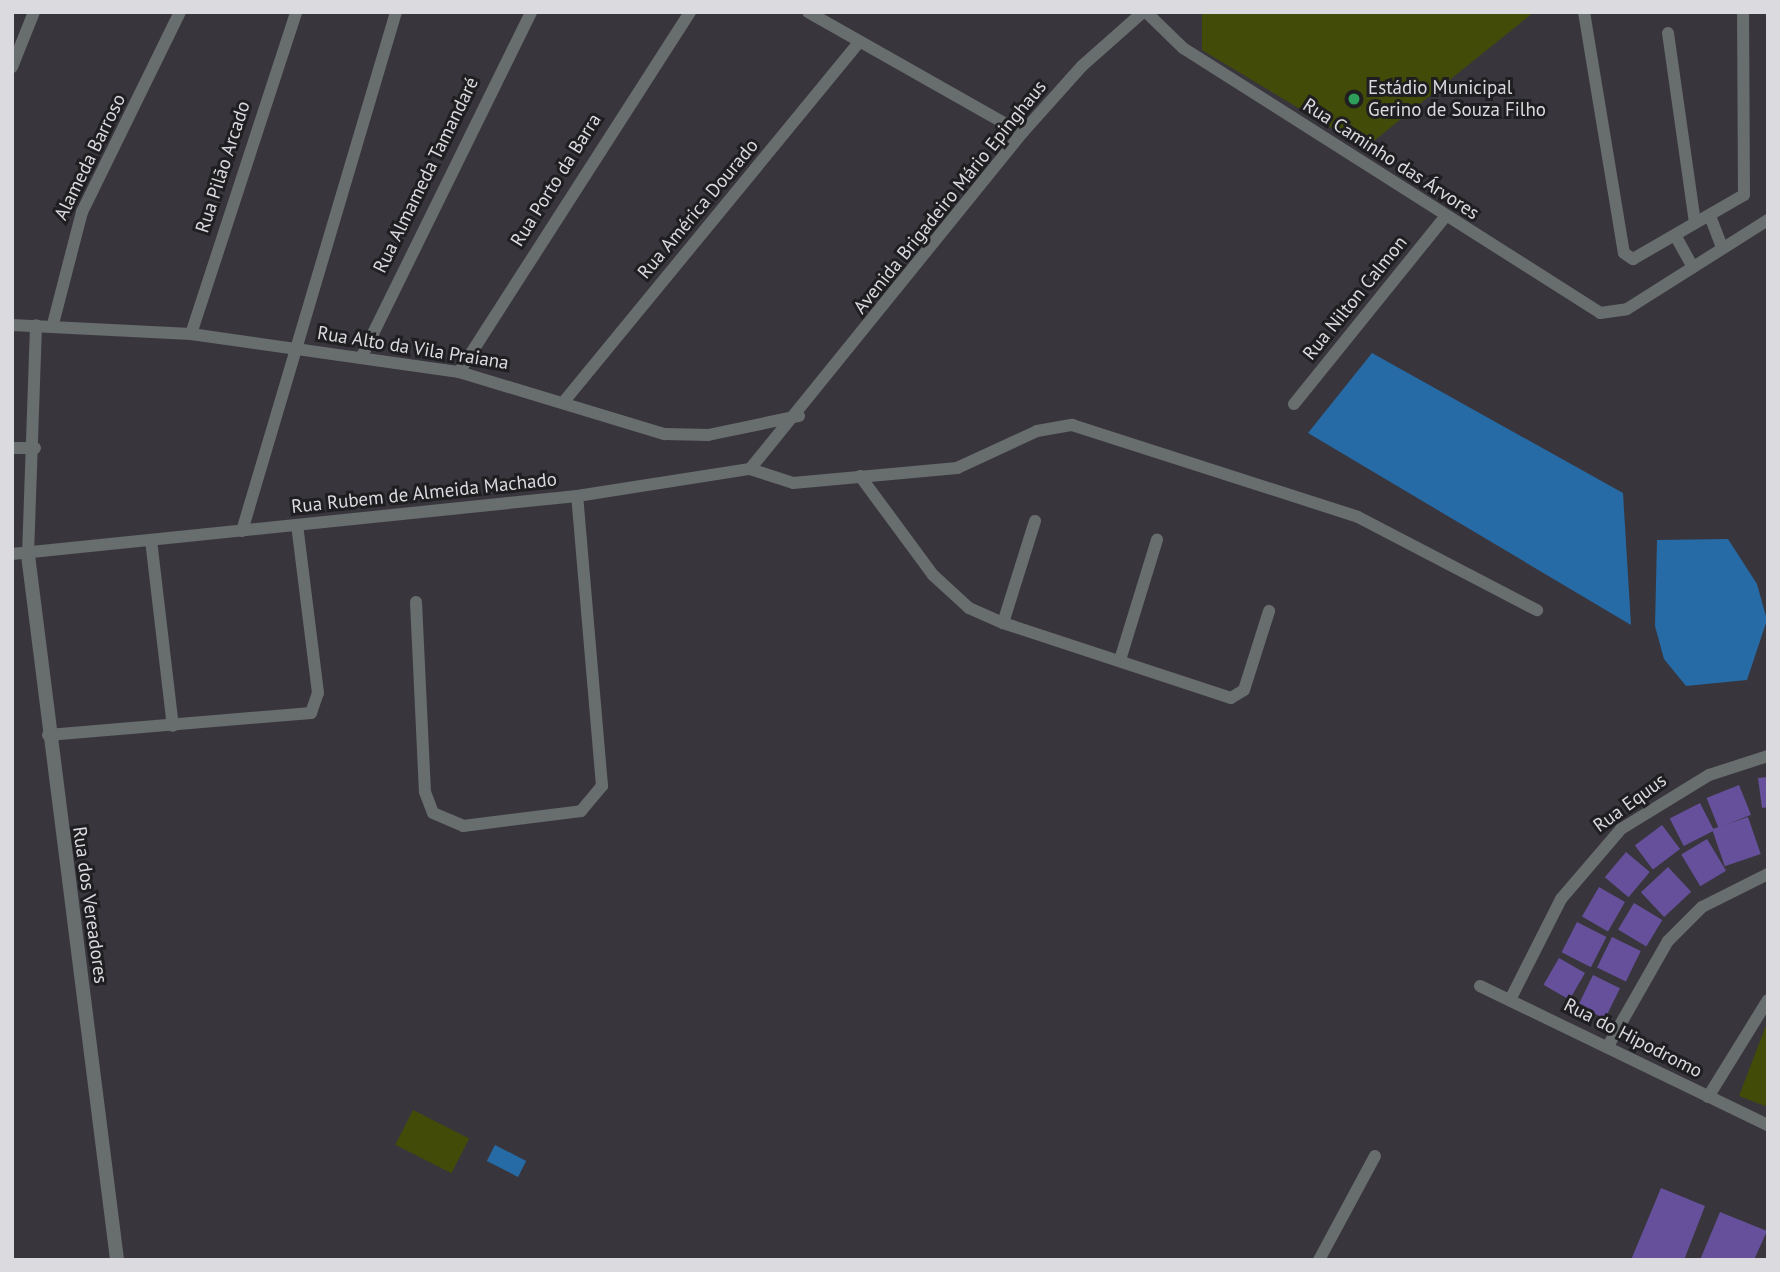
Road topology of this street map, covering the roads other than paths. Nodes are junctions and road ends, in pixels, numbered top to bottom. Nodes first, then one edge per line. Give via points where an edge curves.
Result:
1 (34, 12) edge
2 (180, 12) edge
3 (296, 12) edge
4 (396, 12) edge
5 (531, 12) edge
6 (690, 12) edge
7 (808, 12) edge
8 (1144, 12) edge
9 (1584, 12) edge
10 (1743, 12) edge
11 (1668, 33) dead end
12 (858, 43) junction
13 (12, 67) edge
14 (1022, 133) junction
15 (1710, 216) junction
16 (1445, 217) junction
17 (1768, 220) edge
18 (1695, 222) junction
19 (1675, 235) junction
20 (1722, 248) junction
21 (1693, 267) junction
22 (53, 324) junction
23 (12, 325) edge
24 (36, 326) junction
25 (191, 334) junction
26 (293, 349) junction
27 (361, 358) junction
28 (459, 372) junction
29 (566, 399) junction
30 (1294, 404) dead end
31 (799, 416) junction
32 (12, 448) edge
33 (35, 448) junction
34 (750, 470) junction
35 (860, 476) junction
36 (577, 496) junction
37 (1035, 521) dead end
38 (297, 526) junction
39 (242, 531) junction
40 (151, 540) junction
41 (1157, 540) dead end
42 (12, 554) edge
43 (28, 555) junction
44 (416, 602) dead end
45 (1537, 610) dead end
46 (1269, 611) dead end
47 (1003, 623) junction
48 (1120, 660) junction
49 (173, 726) junction
50 (48, 735) junction
51 (1768, 756) edge
52 (1768, 874) edge
53 (1480, 986) dead end
54 (1511, 998) junction
55 (1768, 1000) edge
56 (1608, 1046) junction
57 (1708, 1097) junction
58 (1768, 1125) edge
59 (1375, 1156) dead end
60 (117, 1260) edge
61 (1318, 1260) edge

1 - 13 street
2 - 22 street, Alameda Barroso via 82,212
3 - 25 street, Rua Pilão Arcado
4 - 26 street
5 - 27 street, Rua Almameda Tamandaré
6 - 28 street, Rua Porto da Barra
7 - 12 street
8 - 14 street, Avenida Brigadeiro Mário Epinghaus via 1082,66
8 - 16 street, Rua Caminho das Árvores via 1183,48
9 - 19 street via 1624,253 1639,258
10 - 15 street via 1748,185 1739,202
11 - 18 street
12 - 14 street
12 - 29 street, Rua América Dourado
14 - 31 street, Avenida Brigadeiro Mário Epinghaus
15 - 18 street
15 - 20 street
16 - 21 street, Rua Caminho das Árvores via 1590,310 1627,309
16 - 30 street, Rua Nilton Calmon
17 - 20 street
18 - 19 street
19 - 21 street
20 - 21 street
22 - 24 street, Rua Alto da Vila Praiana
22 - 25 street, Rua Alto da Vila Praiana
23 - 24 street, Rua Alto da Vila Praiana
24 - 33 street
25 - 26 street, Rua Alto da Vila Praiana
26 - 27 street, Rua Alto da Vila Praiana
26 - 39 street
27 - 28 street, Rua Alto da Vila Praiana
28 - 29 street, Rua Alto da Vila Praiana
29 - 31 street, Rua Alto da Vila Praiana via 624,423 683,436
31 - 34 street
32 - 33 street
33 - 43 street
34 - 35 street via 793,483
34 - 36 street, Rua Rubem de Almeida Machado
35 - 45 street via 957,468 1037,431 1072,425 1359,517
35 - 47 street via 933,575 969,608
36 - 38 street, Rua Rubem de Almeida Machado
36 - 44 street via 602,786 582,811 463,826 433,813 425,792
37 - 47 street
38 - 39 street, Rua Rubem de Almeida Machado
38 - 49 street via 317,704 300,718
39 - 40 street, Rua Rubem de Almeida Machado
40 - 43 street, Rua Rubem de Almeida Machado
40 - 49 street
41 - 48 street
42 - 43 street
43 - 50 street, Rua dos Vereadores
46 - 48 street via 1237,697
47 - 48 street
49 - 50 street
50 - 60 street, Rua dos Vereadores
51 - 54 street, Rua Equus via 1709,775 1621,829 1561,899
52 - 56 street via 1702,907 1668,941
53 - 54 street, Rua do Hipodromo
54 - 56 street, Rua do Hipodromo
55 - 57 street
56 - 57 street, Rua do Hipodromo
57 - 58 street, Rua do Hipodromo
59 - 61 street

